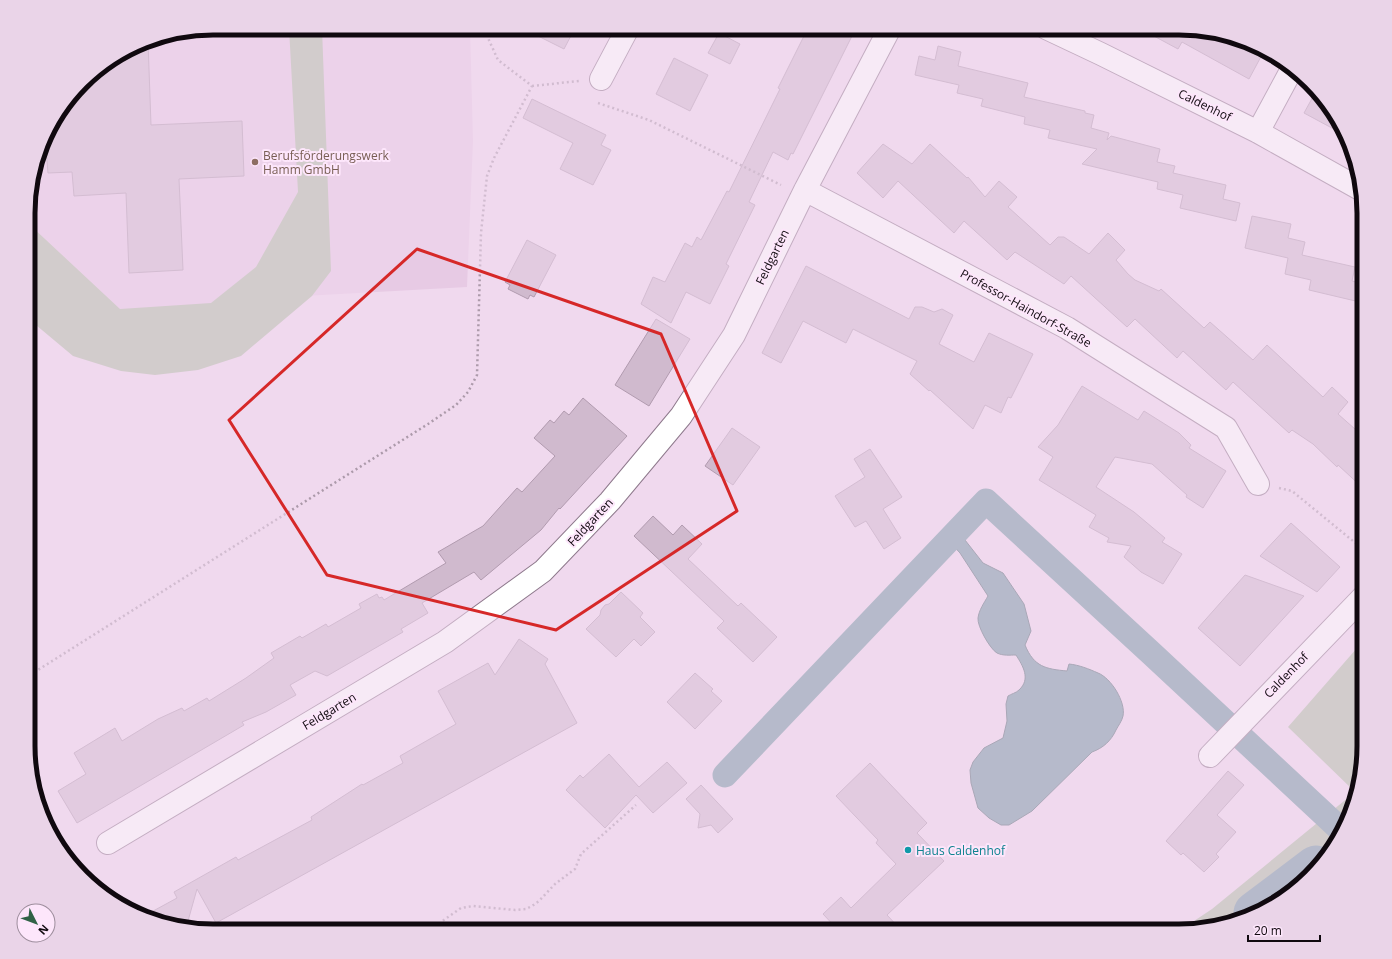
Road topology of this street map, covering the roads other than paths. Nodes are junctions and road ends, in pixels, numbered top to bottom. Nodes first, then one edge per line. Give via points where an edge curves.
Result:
1 (624, 35) edge
2 (886, 35) edge
3 (1061, 35) edge
4 (1289, 74) edge
5 (601, 79) road end
6 (1258, 132) junction
7 (1355, 186) edge
8 (804, 194) junction
9 (1258, 484) dead end
10 (1357, 603) edge
11 (1210, 756) dead end
12 (108, 843) dead end

1 - 5 street
2 - 8 street, Feldgarten
3 - 6 street, Caldenhof
4 - 6 street
6 - 7 street, Caldenhof
8 - 9 street, Professor-Haindorf-Straße via 1067,328 1226,428
8 - 12 street, Feldgarten via 734,335 681,416 610,501 544,571 445,642
10 - 11 street, Caldenhof

